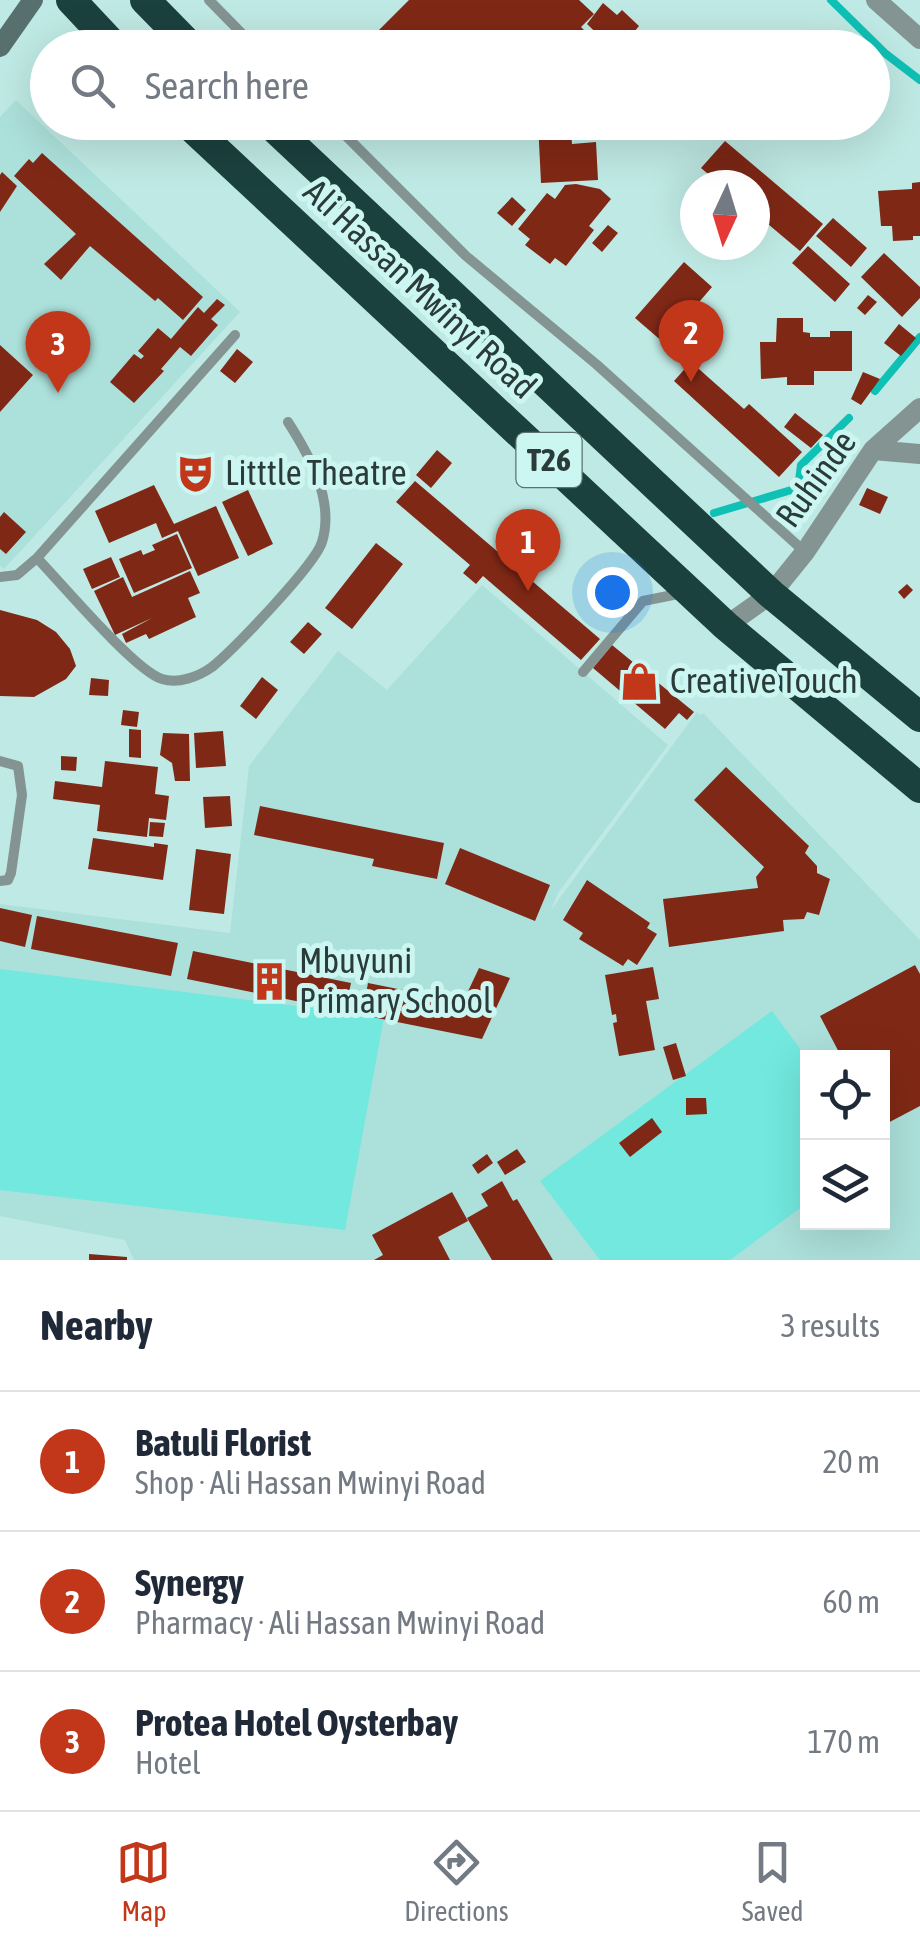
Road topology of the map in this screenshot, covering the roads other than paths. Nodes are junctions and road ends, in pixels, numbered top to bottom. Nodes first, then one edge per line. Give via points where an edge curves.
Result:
1 (33, 0) edge
2 (72, 0) edge
3 (146, 0) edge
4 (208, 0) edge
5 (876, 0) edge
6 (100, 30) edge
7 (175, 30) edge
8 (238, 30) edge
9 (920, 39) edge
10 (0, 47) edge
11 (205, 140) edge
12 (287, 140) edge
13 (350, 140) edge
14 (235, 335) dead end
15 (920, 408) edge
16 (288, 422) dead end
17 (873, 450) junction
18 (920, 454) edge
19 (805, 552) junction
20 (37, 558) junction
21 (0, 577) edge
22 (692, 591) junction
23 (771, 594) junction
24 (726, 626) junction
25 (583, 672) dead end
26 (920, 717) edge
27 (0, 761) edge
28 (920, 788) edge
29 (0, 881) edge

1 - 10 street
2 - 6 highway
3 - 7 highway
4 - 8 lane
5 - 9 street
11 - 22 highway, Ali Hassan Mwinyi Road / T26
12 - 23 highway, Ali Hassan Mwinyi Road / T26
13 - 19 lane via 466,256
14 - 20 lane
15 - 17 street, Ruhinde
16 - 20 lane via 314,463 323,541 310,566 211,667 169,681 143,670
17 - 18 street
17 - 19 street, Ruhinde
19 - 23 street, Ruhinde
20 - 21 lane via 17,576
22 - 24 highway, Ali Hassan Mwinyi Road / T26
22 - 25 lane via 642,601
23 - 24 street, Ruhinde
23 - 26 highway, Ali Hassan Mwinyi Road / T26
24 - 28 highway, Ali Hassan Mwinyi Road / T26
27 - 29 lane via 18,766 22,795 11,872

